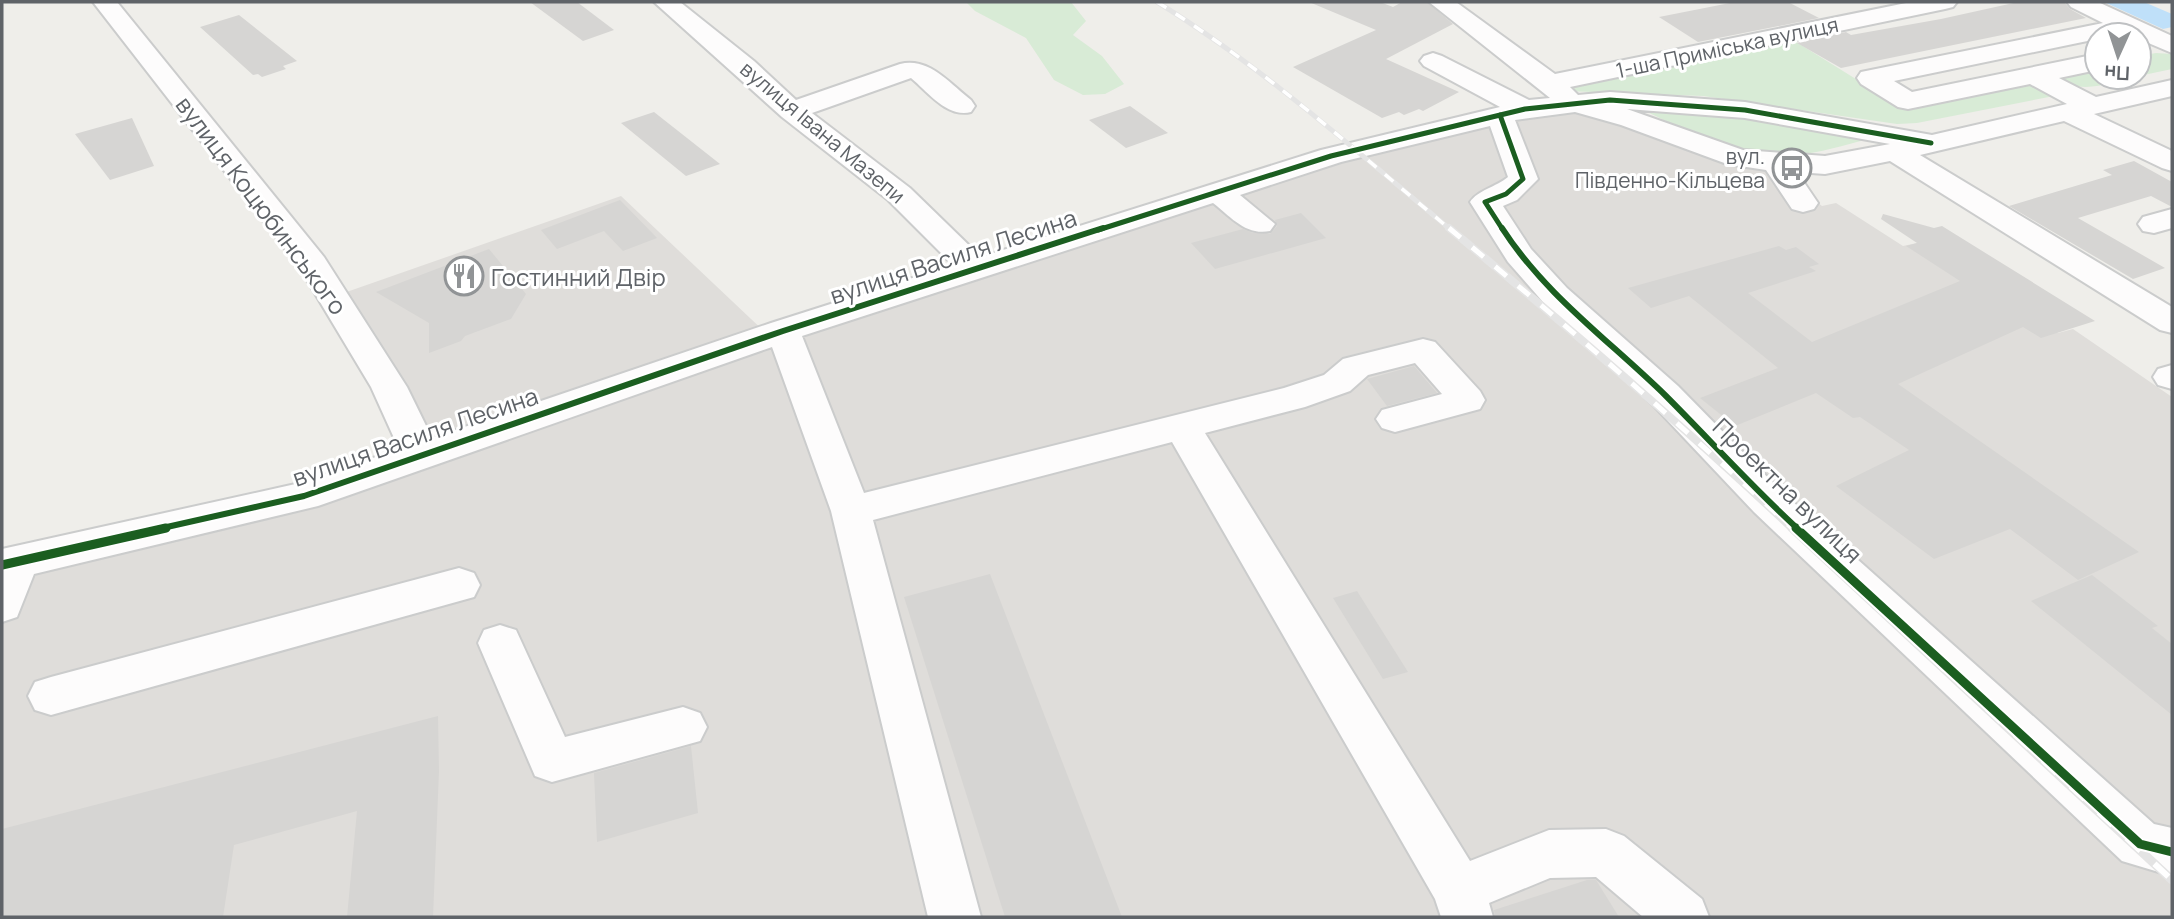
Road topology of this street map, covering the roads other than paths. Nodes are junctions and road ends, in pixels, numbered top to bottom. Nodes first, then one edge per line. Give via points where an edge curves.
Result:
1 (106, 2) edge
2 (666, 2) edge
3 (1441, 2) edge
4 (1945, 2) edge
5 (2079, 2) edge
6 (2119, 21) edge
7 (2083, 34) edge
8 (2153, 36) edge
9 (2172, 45) edge
10 (2153, 49) edge
11 (1433, 61) dead end
12 (2083, 65) edge
13 (2034, 75) junction
14 (2172, 88) edge
15 (1560, 93) junction
16 (961, 106) dead end
17 (2079, 109) junction
18 (792, 111) junction
19 (1512, 112) junction
20 (1931, 143) junction
21 (1895, 152) junction
22 (2172, 162) edge
23 (1776, 163) junction
24 (1218, 192) junction
25 (1803, 203) dead end
26 (1259, 224) dead end
27 (975, 269) junction
28 (2172, 322) edge
29 (783, 331) junction
30 (1395, 419) dead end
31 (1182, 426) junction
32 (422, 456) junction
33 (851, 511) junction
34 (9, 563) edge
35 (459, 585) dead end
36 (2, 605) edge
37 (500, 643) dead end
38 (51, 696) dead end
39 (682, 727) dead end
40 (2172, 852) edge
41 (1463, 904) edge
42 (954, 917) edge
43 (1683, 917) edge

1 - 32 street, вулиця Коцюбинського via 313,264 388,387
2 - 18 street, вулиця Івана Мазепи
3 - 15 street
4 - 15 street, 1-ша Приміська вулиця
5 - 6 street
7 - 13 street via 1870,78 1908,101
8 - 9 street
9 - 10 street
11 - 19 street
12 - 13 street
13 - 17 street
14 - 17 street, вулиця Василя Лесина
15 - 19 street, вулиця Василя Лесина
15 - 20 street, вулиця Василя Лесина via 1745,110
15 - 23 street, вулиця Василя Лесина via 1737,158
16 - 18 street via 917,70 909,70
17 - 20 street, вулиця Василя Лесина
17 - 22 street
18 - 27 street, вулиця Івана Мазепи via 899,194
19 - 24 street, вулиця Василя Лесина via 1331,156
19 - 40 street, Проектна вулиця via 1523,179 1507,194 1485,202 1519,256 1665,395 1768,502 2140,844
20 - 21 street, вулиця Василя Лесина
21 - 23 street, вулиця Василя Лесина via 1825,165
21 - 28 street
23 - 25 street
24 - 26 street
24 - 27 street, вулиця Василя Лесина
27 - 29 street, вулиця Василя Лесина
29 - 32 street, вулиця Василя Лесина
29 - 33 street
30 - 31 street via 1467,400 1423,350 1356,367 1337,383 1292,398
31 - 33 street
31 - 41 street
32 - 34 street, вулиця Василя Лесина via 304,496
33 - 42 street
34 - 36 street
35 - 38 street
37 - 39 street via 552,761
41 - 43 street via 1549,854 1606,853

